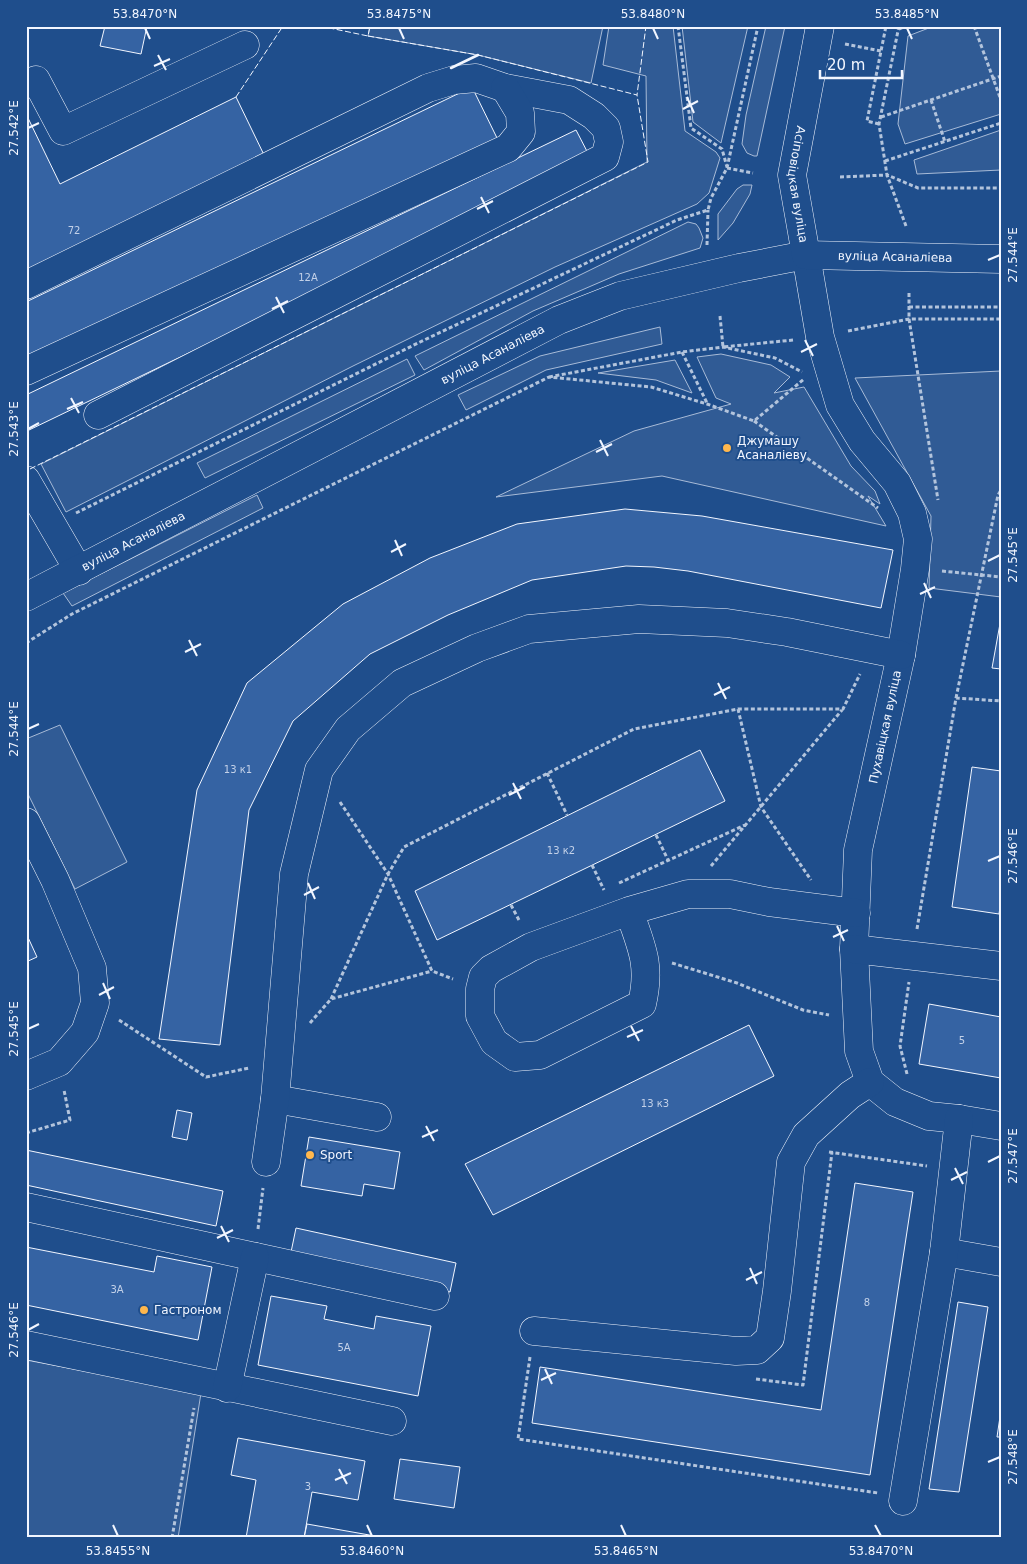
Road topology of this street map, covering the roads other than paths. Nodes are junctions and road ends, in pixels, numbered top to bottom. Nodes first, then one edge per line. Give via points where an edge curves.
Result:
1 (819, 32) edge
2 (245, 46) dead end
3 (26, 84) edge
4 (504, 88) junction
5 (806, 255) junction
6 (1001, 259) edge
7 (26, 285) edge
8 (26, 371) edge
9 (98, 415) dead end
10 (26, 480) edge
11 (79, 571) junction
12 (26, 597) edge
13 (900, 655) junction
14 (26, 822) edge
15 (843, 911) junction
16 (629, 912) junction
17 (854, 949) junction
18 (1001, 966) edge
19 (26, 1076) edge
20 (870, 1082) junction
21 (275, 1099) junction
22 (377, 1118) dead end
23 (959, 1118) junction
24 (1001, 1126) edge
25 (266, 1162) road end
26 (26, 1207) edge
27 (944, 1252) junction
28 (255, 1257) junction
29 (1001, 1262) edge
30 (435, 1296) dead end
31 (534, 1331) dead end
32 (26, 1345) edge
33 (227, 1388) junction
34 (392, 1421) dead end
35 (903, 1501) dead end

1 - 5 street, Асіповіцкая вуліца via 792,175
2 - 3 street via 63,131 36,80
4 - 7 street via 476,78 454,80 428,88
4 - 8 street via 520,113 521,132 508,148
4 - 9 street via 569,100 594,116 606,128 609,142 605,157
5 - 6 street, вуліца Асаналіева
5 - 11 street, вуліца Асаналіева via 620,296 559,320
5 - 13 street, Пухавіцкая вуліца via 820,337 840,405 862,441 897,483 912,513 918,539
10 - 11 street
11 - 12 street, вуліца Асаналіева
13 - 15 street, Пухавіцкая вуліца
13 - 21 street via 727,623 639,619 529,630 477,648 402,683 348,729 319,770 294,874
14 - 19 street via 55,880 92,968 95,1003 86,1032 59,1062
15 - 16 street via 730,894 688,894
15 - 17 street, Пухавіцкая вуліца
16 - 16 street via 531,947 491,969 483,977 480,989 480,1016 494,1042 514,1057 540,1055 642,1004 646,984 644,954
17 - 18 street
17 - 20 street, Пухавіцкая вуліца via 859,1051
20 - 23 street via 895,1102 929,1116
20 - 31 street via 850,1095 806,1135 791,1162 770,1338 757,1350 736,1351
21 - 22 street
21 - 25 street
23 - 24 street
23 - 27 street
26 - 28 street
27 - 29 street
27 - 35 street
28 - 30 street
28 - 33 street
32 - 33 street
33 - 34 street

